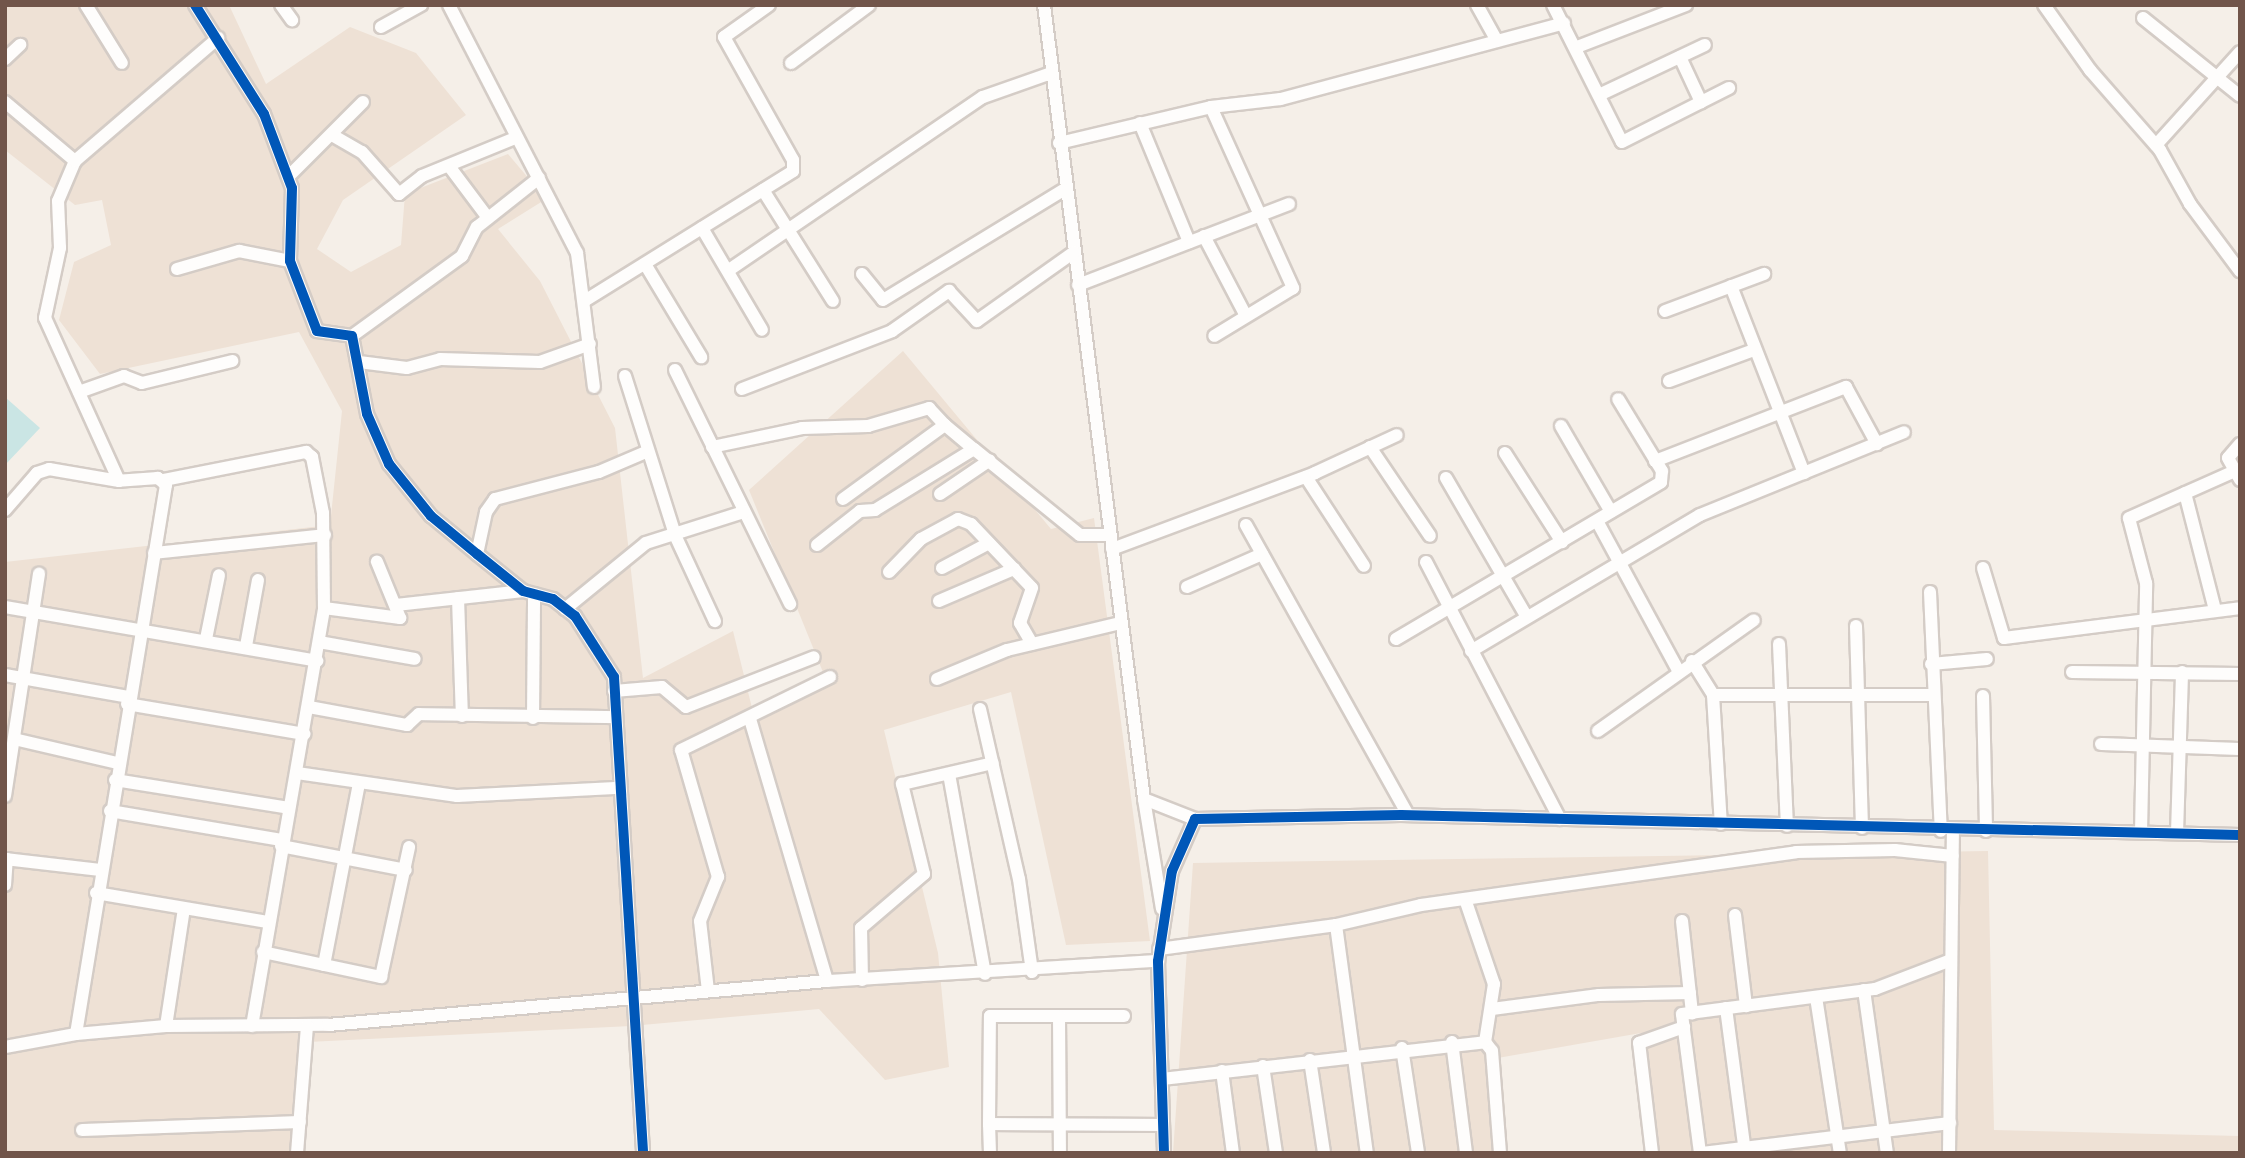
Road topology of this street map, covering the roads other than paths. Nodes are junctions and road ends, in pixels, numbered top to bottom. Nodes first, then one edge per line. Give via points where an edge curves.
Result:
1 (86, 5) edge
2 (195, 5) edge
3 (281, 5) edge
4 (421, 5) edge
5 (449, 5) edge
6 (769, 5) edge
7 (869, 5) edge
8 (1044, 5) edge
9 (1477, 5) edge
10 (1553, 5) edge
11 (1686, 5) edge
12 (2044, 5) edge
13 (2143, 18) dead end
14 (292, 20) dead end
15 (1564, 23) junction
16 (381, 27) dead end
17 (218, 38) junction
18 (1497, 41) junction
19 (20, 45) dead end
20 (1705, 45) dead end
21 (1577, 47) junction
22 (2240, 52) edge
23 (1680, 57) junction
24 (5, 59) edge
25 (122, 63) dead end
26 (791, 63) dead end
27 (1051, 73) junction
28 (2217, 77) junction
29 (1729, 88) dead end
30 (1599, 95) junction
31 (2240, 96) edge
32 (5, 102) edge
33 (363, 102) dead end
34 (1701, 102) junction
35 (1211, 107) junction
36 (1140, 123) junction
37 (332, 135) junction
38 (515, 138) junction
39 (1059, 143) junction
40 (2156, 145) junction
41 (75, 161) junction
42 (449, 166) junction
43 (288, 177) junction
44 (539, 178) junction
45 (1065, 189) junction
46 (763, 190) junction
47 (1289, 204) dead end
48 (1258, 216) junction
49 (488, 218) junction
50 (702, 228) junction
51 (790, 232) junction
52 (1204, 236) junction
53 (1189, 242) junction
54 (1074, 252) junction
55 (290, 261) junction
56 (645, 264) junction
57 (2238, 264) edge
58 (177, 269) dead end
59 (729, 270) junction
60 (862, 274) dead end
61 (1764, 275) dead end
62 (1078, 285) junction
63 (1731, 286) junction
64 (586, 300) junction
65 (833, 301) dead end
66 (1665, 311) dead end
67 (1246, 316) junction
68 (762, 330) dead end
69 (352, 336) junction
70 (1214, 336) dead end
71 (590, 344) junction
72 (1754, 350) junction
73 (701, 357) dead end
74 (232, 361) dead end
75 (359, 362) junction
76 (675, 370) dead end
77 (625, 376) dead end
78 (1669, 380) dead end
79 (594, 387) dead end
80 (743, 389) dead end
81 (79, 392) junction
82 (1618, 399) dead end
83 (1777, 413) junction
84 (945, 425) junction
85 (1561, 426) dead end
86 (1905, 432) dead end
87 (1397, 435) dead end
88 (1877, 444) junction
89 (2240, 444) edge
90 (712, 447) junction
91 (1370, 447) junction
92 (974, 449) junction
93 (646, 452) junction
94 (1505, 453) dead end
95 (990, 460) junction
96 (1655, 461) junction
97 (1804, 473) junction
98 (2237, 476) edge
99 (1306, 477) junction
100 (1446, 478) dead end
101 (164, 480) junction
102 (119, 481) junction
103 (940, 494) dead end
104 (2185, 494) junction
105 (843, 499) dead end
106 (5, 510) edge
107 (744, 512) junction
108 (1611, 512) junction
109 (1597, 521) junction
110 (1246, 524) dead end
111 (325, 534) junction
112 (676, 535) junction
113 (1110, 535) junction
114 (1430, 536) dead end
115 (1562, 542) junction
116 (989, 543) junction
117 (817, 545) dead end
118 (1112, 549) junction
119 (154, 552) junction
120 (477, 554) junction
121 (1262, 554) junction
122 (1620, 560) junction
123 (377, 562) dead end
124 (1426, 562) dead end
125 (1364, 566) dead end
126 (942, 568) dead end
127 (1983, 568) dead end
128 (1014, 569) junction
129 (889, 572) dead end
130 (39, 575) dead end
131 (219, 575) dead end
132 (1504, 577) junction
133 (258, 580) dead end
134 (1187, 587) dead end
135 (1930, 592) dead end
136 (529, 593) junction
137 (458, 598) junction
138 (939, 601) dead end
139 (790, 604) dead end
140 (396, 606) junction
141 (5, 607) edge
142 (324, 608) junction
143 (2240, 608) edge
144 (565, 609) junction
145 (1449, 610) junction
146 (2215, 610) junction
147 (33, 613) junction
148 (2146, 616) junction
149 (1527, 617) junction
150 (1754, 620) dead end
151 (715, 621) dead end
152 (1120, 623) junction
153 (1856, 626) dead end
154 (139, 629) junction
155 (206, 639) junction
156 (1396, 639) dead end
157 (319, 642) junction
158 (1032, 644) junction
159 (1779, 644) dead end
160 (246, 646) junction
161 (1471, 652) junction
162 (814, 657) dead end
163 (415, 659) dead end
164 (1987, 659) dead end
165 (317, 660) junction
166 (1692, 661) junction
167 (1931, 664) junction
168 (1678, 670) junction
169 (2072, 672) dead end
170 (2144, 672) junction
171 (2182, 672) junction
172 (2240, 674) edge
173 (5, 675) edge
174 (830, 677) dead end
175 (23, 678) junction
176 (937, 679) dead end
177 (614, 691) junction
178 (1713, 695) junction
179 (1781, 695) junction
180 (1858, 695) junction
181 (1933, 695) junction
182 (1983, 696) dead end
183 (127, 701) junction
184 (309, 707) junction
185 (980, 709) dead end
186 (462, 716) junction
187 (615, 717) junction
188 (533, 719) junction
189 (750, 719) junction
190 (1598, 730) dead end
191 (304, 734) junction
192 (14, 739) junction
193 (2101, 744) dead end
194 (2144, 746) junction
195 (2180, 747) junction
196 (2240, 749) edge
197 (117, 763) junction
198 (993, 763) junction
199 (297, 773) junction
200 (7, 774) edge
201 (949, 774) junction
202 (115, 780) junction
203 (359, 784) junction
204 (616, 788) junction
205 (5, 796) edge
206 (1144, 799) junction
207 (289, 808) junction
208 (110, 811) junction
209 (1408, 815) junction
210 (1195, 819) junction
211 (1560, 819) junction
212 (1721, 824) junction
213 (1787, 826) junction
214 (1862, 828) junction
215 (1947, 831) junction
216 (1986, 831) junction
217 (2141, 832) junction
218 (2177, 833) junction
219 (2240, 835) edge
220 (281, 843) junction
221 (410, 847) dead end
222 (1953, 856) junction
223 (6, 859) edge
224 (344, 859) junction
225 (100, 870) junction
226 (406, 870) junction
227 (5, 885) edge
228 (96, 893) junction
229 (1465, 899) junction
230 (184, 908) junction
231 (1735, 915) dead end
232 (1163, 917) junction
233 (1682, 921) dead end
234 (268, 922) junction
235 (1336, 925) junction
236 (263, 952) junction
237 (1159, 955) junction
238 (1951, 960) junction
239 (324, 965) junction
240 (1032, 972) junction
241 (985, 974) junction
242 (862, 980) junction
243 (827, 981) junction
244 (1864, 990) junction
245 (708, 991) junction
246 (1690, 993) junction
247 (632, 997) junction
248 (1816, 997) junction
249 (1746, 1006) junction
250 (1726, 1008) junction
251 (1492, 1009) junction
252 (1692, 1013) junction
253 (1059, 1016) junction
254 (1124, 1016) dead end
255 (307, 1025) junction
256 (166, 1026) junction
257 (252, 1026) junction
258 (1684, 1027) junction
259 (76, 1034) junction
260 (1452, 1042) junction
261 (1485, 1042) junction
262 (5, 1047) edge
263 (1402, 1048) junction
264 (1354, 1055) junction
265 (1310, 1060) junction
266 (1263, 1066) junction
267 (1222, 1071) junction
268 (1162, 1079) junction
269 (300, 1122) junction
270 (1950, 1123) junction
271 (989, 1124) junction
272 (1060, 1124) junction
273 (1163, 1125) junction
274 (82, 1130) dead end
275 (1884, 1131) junction
276 (1838, 1136) junction
277 (1792, 1147) edge
278 (1745, 1150) edge
279 (297, 1153) edge
280 (643, 1153) edge
281 (990, 1153) edge
282 (1060, 1153) edge
283 (1164, 1153) edge
284 (1233, 1153) edge
285 (1276, 1153) edge
286 (1324, 1153) edge
287 (1367, 1153) edge
288 (1418, 1153) edge
289 (1466, 1153) edge
290 (1500, 1153) edge
291 (1652, 1153) edge
292 (1701, 1153) edge
293 (1840, 1153) edge
294 (1887, 1153) edge
295 (1950, 1153) edge

1 - 25 street
2 - 17 street
3 - 14 street
4 - 16 street
5 - 38 street
6 - 46 street via 724,37 793,160 793,171
7 - 26 street
8 - 27 street
9 - 18 street
10 - 15 street
11 - 21 street
12 - 40 street via 2090,70
13 - 28 street
15 - 18 street
15 - 21 street
17 - 41 street
17 - 43 street via 264,114
18 - 35 street via 1281,99
19 - 24 street
20 - 23 street
21 - 30 street
22 - 28 street
23 - 30 street
23 - 34 street
27 - 39 street
27 - 51 street via 983,97
28 - 31 street
28 - 40 street
29 - 34 street
30 - 34 street via 1622,142
32 - 41 street
33 - 37 street
35 - 36 street
35 - 48 street
36 - 39 street
36 - 53 street
37 - 42 street via 362,152 399,194 422,176
37 - 43 street
38 - 42 street
38 - 44 street
39 - 45 street
40 - 57 street
41 - 81 street via 58,201 60,248 45,318
42 - 49 street
43 - 55 street via 295,221
44 - 49 street
44 - 64 street via 577,253
45 - 54 street
45 - 60 street via 884,300
46 - 50 street
46 - 51 street
47 - 48 street
48 - 52 street
48 - 67 street via 1293,288
49 - 69 street via 469,238 462,257
50 - 56 street
50 - 59 street
51 - 59 street
51 - 65 street
52 - 53 street
52 - 67 street
53 - 62 street
54 - 62 street
54 - 80 street via 977,321 949,291 891,331
55 - 58 street via 239,251
55 - 69 street via 317,331
56 - 64 street
56 - 73 street
59 - 68 street
61 - 63 street
62 - 113 street
63 - 66 street
63 - 72 street
64 - 71 street
67 - 70 street
69 - 75 street
71 - 75 street via 540,362 452,358 407,368
71 - 79 street
72 - 78 street
72 - 83 street
74 - 81 street via 142,383 124,376
75 - 120 street via 367,414 389,464 431,516
76 - 90 street
77 - 93 street
81 - 102 street
82 - 96 street
83 - 88 street via 1846,387
83 - 96 street
83 - 97 street
84 - 90 street via 929,408 868,426 802,428
84 - 92 street
84 - 105 street
85 - 108 street
86 - 88 street
87 - 91 street
88 - 97 street
89 - 98 street via 2228,458
90 - 107 street
91 - 99 street
91 - 114 street
92 - 95 street
92 - 117 street via 875,510 860,511
93 - 112 street
93 - 120 street via 599,472 495,499 486,512
94 - 115 street
95 - 103 street
95 - 113 street via 1080,535
96 - 108 street via 1661,482
97 - 122 street via 1700,515
98 - 104 street
99 - 118 street
99 - 125 street
100 - 132 street
101 - 102 street
101 - 111 street via 300,449 312,457
101 - 119 street
102 - 106 street via 49,469 37,473
104 - 146 street
104 - 148 street via 2129,518 2144,563
107 - 112 street
107 - 139 street
108 - 109 street
109 - 115 street
109 - 122 street
110 - 121 street
111 - 119 street
111 - 142 street
112 - 144 street via 646,542 618,560
112 - 151 street
113 - 118 street
115 - 132 street
116 - 126 street
116 - 128 street
116 - 129 street via 971,524 958,519 921,540
118 - 152 street
119 - 154 street
120 - 136 street
121 - 134 street
121 - 209 street
122 - 149 street
122 - 168 street
123 - 140 street
124 - 145 street
127 - 148 street via 2004,638
128 - 138 street
128 - 158 street via 1032,588 1020,623
130 - 147 street
131 - 155 street
132 - 145 street
132 - 149 street
133 - 160 street
135 - 167 street
136 - 137 street
136 - 144 street
136 - 188 street
137 - 140 street
137 - 186 street
140 - 142 street via 400,618
141 - 147 street
142 - 157 street
143 - 146 street
144 - 177 street via 598,648 614,677
145 - 156 street
145 - 161 street
146 - 148 street
147 - 154 street
147 - 175 street
148 - 170 street
149 - 161 street
150 - 166 street
152 - 158 street
152 - 206 street
153 - 180 street
154 - 155 street
154 - 183 street
155 - 160 street
157 - 163 street
157 - 165 street
158 - 176 street via 983,657
159 - 179 street
160 - 165 street
161 - 211 street
162 - 177 street via 686,707 662,687
164 - 167 street
165 - 184 street
166 - 168 street
166 - 178 street
167 - 181 street
168 - 190 street
169 - 170 street
170 - 171 street
170 - 194 street
171 - 172 street
171 - 195 street
173 - 175 street
174 - 189 street
175 - 183 street
175 - 192 street
177 - 187 street
178 - 179 street
178 - 212 street
179 - 180 street
179 - 213 street
180 - 181 street
180 - 214 street
181 - 215 street
182 - 216 street
183 - 191 street
183 - 197 street
184 - 186 street via 407,725 419,714
184 - 191 street
185 - 198 street
186 - 188 street
187 - 188 street
187 - 204 street
189 - 243 street
189 - 245 street via 681,750 718,877 700,921
191 - 199 street
192 - 197 street
192 - 200 street
193 - 194 street
194 - 195 street
194 - 217 street
195 - 196 street
195 - 218 street
197 - 202 street
198 - 201 street
198 - 240 street via 1019,879
199 - 203 street
199 - 207 street
200 - 205 street
201 - 241 street
201 - 242 street via 900,788 923,874 861,928
202 - 207 street
202 - 208 street
203 - 204 street via 457,796
203 - 224 street
204 - 247 street
206 - 210 street
206 - 232 street
207 - 220 street
208 - 220 street
208 - 225 street
209 - 210 street
209 - 211 street
210 - 232 street via 1172,871
211 - 212 street
212 - 213 street
213 - 214 street
214 - 215 street
215 - 216 street
215 - 222 street
216 - 217 street
217 - 218 street
218 - 219 street
220 - 224 street
220 - 234 street
221 - 226 street
222 - 229 street via 1895,850 1796,852
222 - 238 street
223 - 225 street
223 - 227 street
224 - 226 street
224 - 239 street
225 - 228 street
226 - 239 street via 385,974 376,977
228 - 230 street
228 - 259 street
229 - 235 street
229 - 251 street via 1491,967
230 - 234 street
230 - 256 street
231 - 249 street
232 - 237 street
233 - 246 street
234 - 236 street
235 - 237 street
235 - 264 street
236 - 239 street
236 - 257 street
237 - 240 street
237 - 268 street
238 - 244 street
238 - 270 street
240 - 241 street
241 - 242 street
242 - 243 street
243 - 245 street
244 - 248 street
244 - 275 street
245 - 247 street
246 - 251 street via 1599,995
246 - 252 street
247 - 255 street
247 - 280 street
248 - 249 street
248 - 276 street
249 - 250 street
250 - 252 street
250 - 278 street
251 - 261 street
252 - 258 street via 1682,1014
253 - 254 street
253 - 271 street via 990,1016
253 - 272 street
255 - 257 street
255 - 269 street
256 - 257 street
256 - 259 street
258 - 291 street via 1639,1043
258 - 292 street
259 - 262 street
260 - 261 street
260 - 263 street
260 - 289 street
261 - 290 street via 1492,1051
263 - 264 street
263 - 288 street
264 - 265 street
264 - 287 street
265 - 266 street
265 - 286 street
266 - 267 street
266 - 285 street
267 - 268 street
267 - 284 street
268 - 273 street
269 - 274 street
269 - 279 street
270 - 275 street
270 - 295 street
271 - 272 street
271 - 281 street
272 - 273 street
272 - 282 street
273 - 283 street
275 - 276 street
275 - 294 street
276 - 277 street
276 - 293 street
277 - 278 street
278 - 292 street

